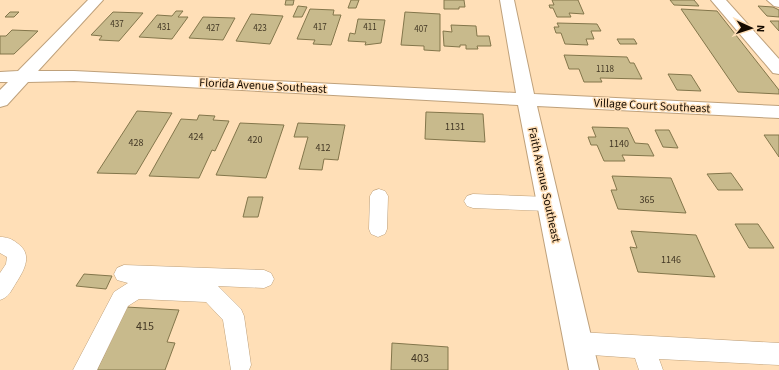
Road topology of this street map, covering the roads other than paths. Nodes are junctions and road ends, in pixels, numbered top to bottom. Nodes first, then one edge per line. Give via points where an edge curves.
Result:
1 (96, 0) edge
2 (507, 0) edge
3 (718, 0) edge
4 (774, 0) edge
5 (779, 3) edge
6 (779, 69) edge
7 (0, 77) edge
8 (22, 77) junction
9 (526, 98) junction
10 (0, 101) edge
11 (779, 112) edge
12 (379, 196) dead end
13 (473, 201) dead end
14 (548, 204) junction
15 (378, 229) dead end
16 (0, 245) edge
17 (124, 274) dead end
18 (264, 279) dead end
19 (0, 291) edge
20 (578, 343) junction
21 (643, 347) junction
22 (779, 354) edge
23 (240, 365) dead end
24 (85, 370) edge
25 (584, 370) edge
26 (651, 370) edge

1 - 8 street
2 - 9 street, Faith Avenue Southeast
3 - 6 street
4 - 5 street
7 - 8 street, Florida Avenue Southeast
8 - 9 street, Florida Avenue Southeast via 74,76
8 - 10 street
9 - 11 street, Village Court Southeast
9 - 14 street, Faith Avenue Southeast
12 - 15 lane
13 - 14 lane
14 - 20 street, Faith Avenue Southeast
16 - 19 lane via 6,245 17,253 16,266
17 - 18 lane
20 - 21 lane
20 - 25 street, Faith Avenue Southeast
21 - 22 lane
21 - 26 lane
23 - 24 lane via 233,316 212,293 136,289 121,299

